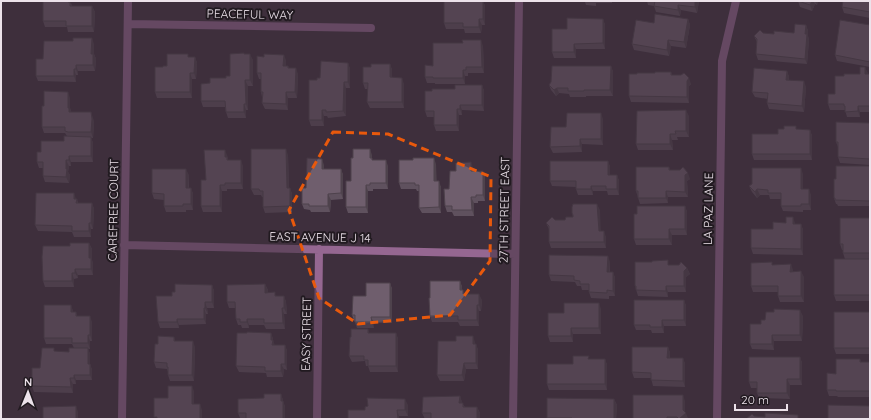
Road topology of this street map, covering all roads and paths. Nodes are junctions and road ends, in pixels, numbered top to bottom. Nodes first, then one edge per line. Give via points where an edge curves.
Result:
1 (128, 1) edge
2 (519, 1) edge
3 (736, 1) edge
4 (128, 24) junction
5 (371, 28) dead end
6 (124, 244) junction
7 (319, 249) junction
8 (515, 254) junction
9 (122, 419) edge
10 (317, 419) edge
11 (512, 419) edge
12 (717, 419) edge

1 - 4 street, CAREFREE COURT
2 - 8 street, 27TH STREET EAST
3 - 12 street, LA PAZ LANE via 722,61
4 - 5 street, PEACEFUL WAY
4 - 6 street, CAREFREE COURT
6 - 7 street, EAST AVENUE J 14
6 - 9 street, CAREFREE COURT
7 - 8 street, EAST AVENUE J 14
7 - 10 street, EASY STREET
8 - 11 street, 27TH STREET EAST

